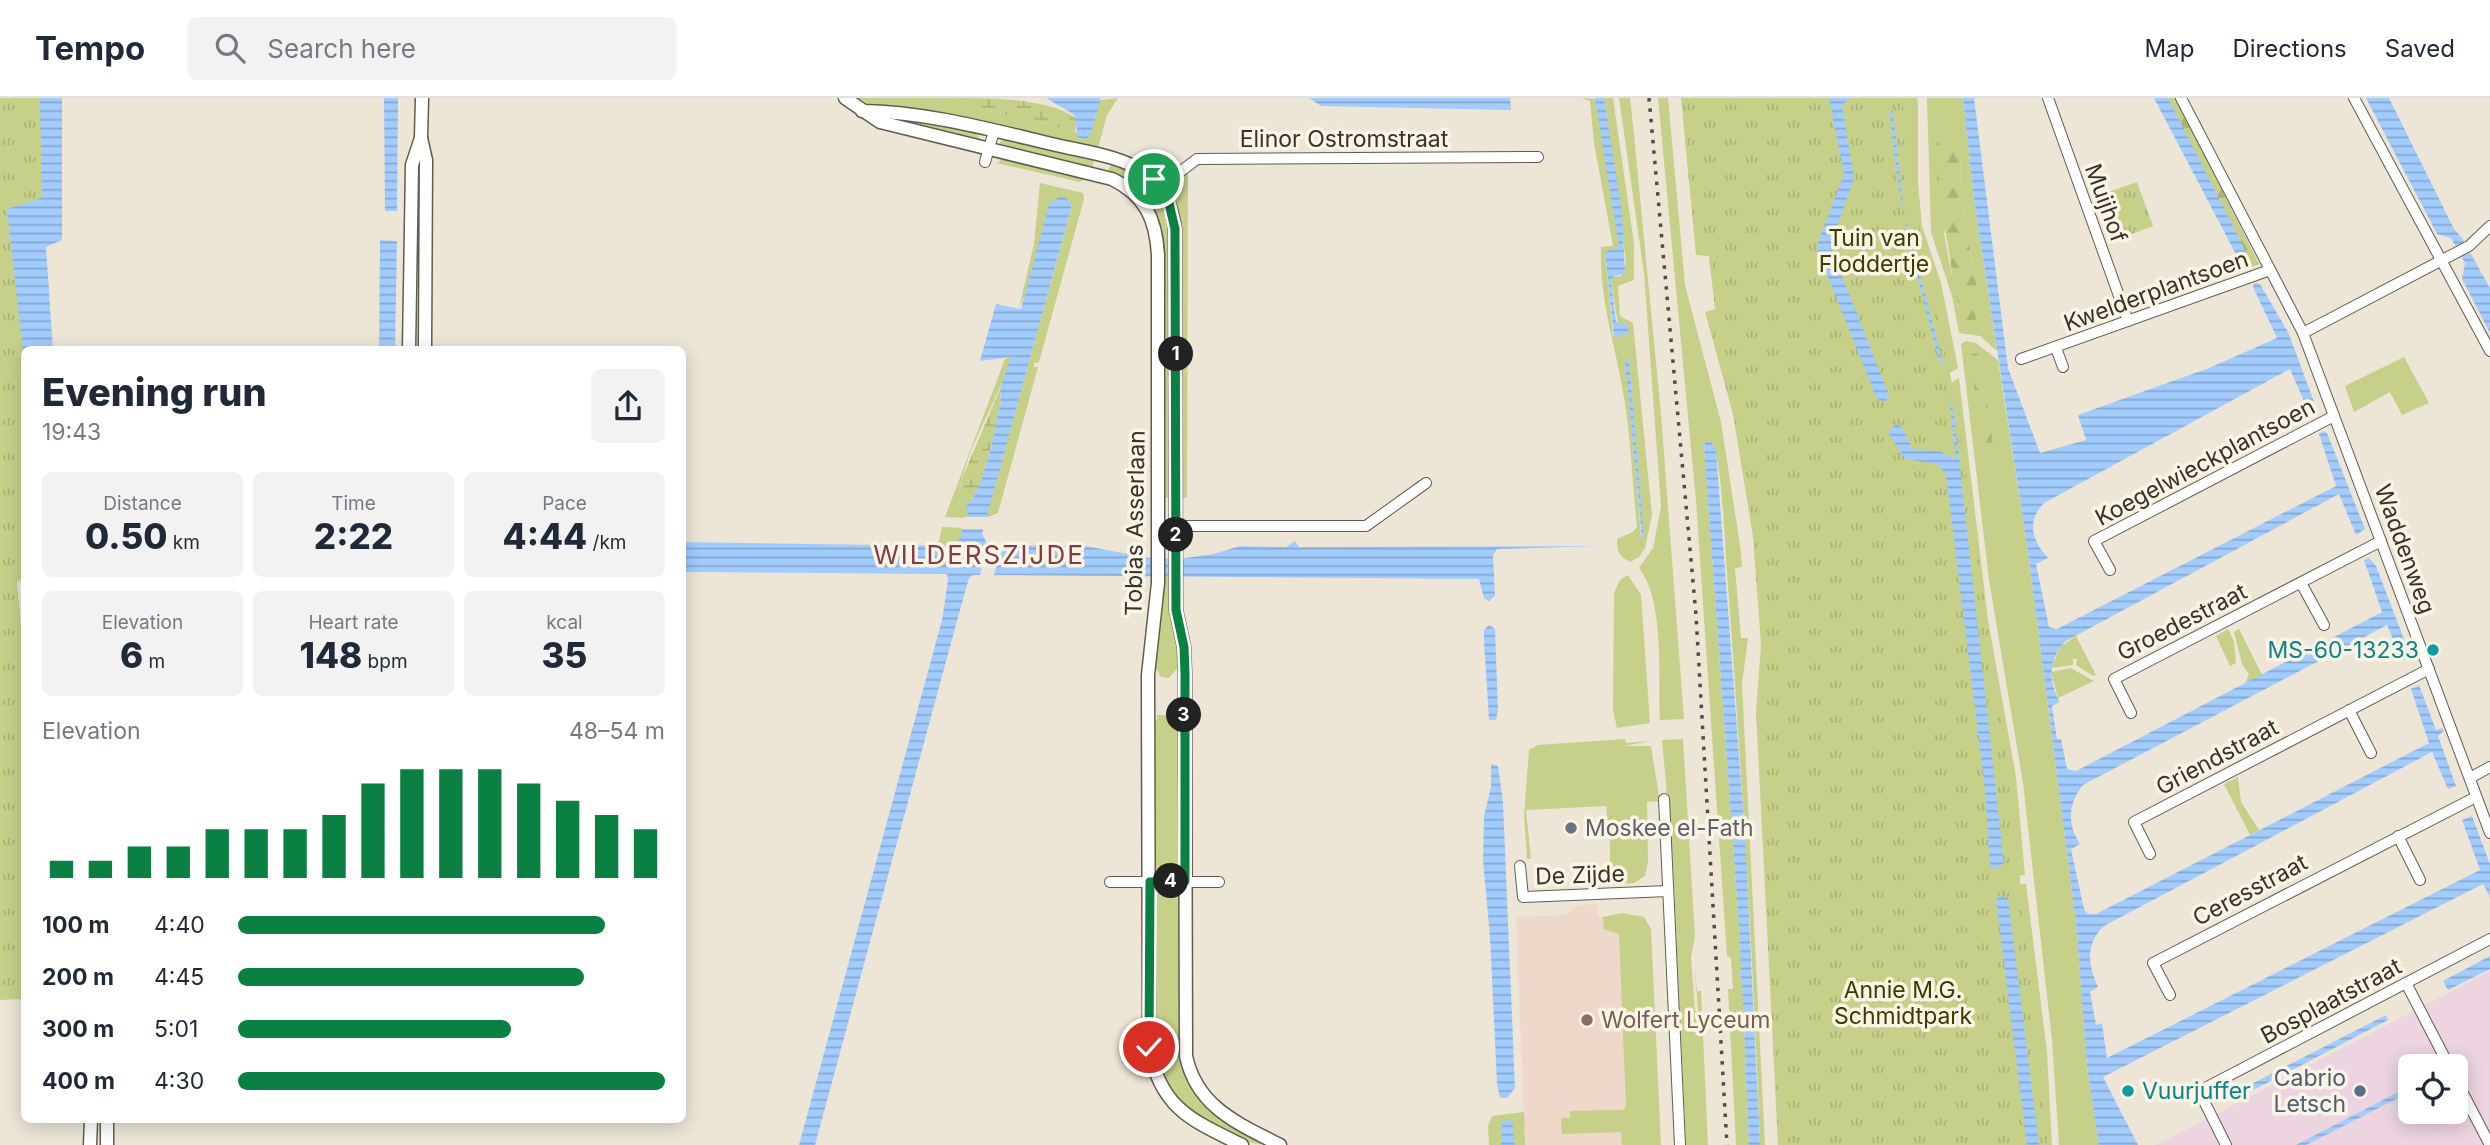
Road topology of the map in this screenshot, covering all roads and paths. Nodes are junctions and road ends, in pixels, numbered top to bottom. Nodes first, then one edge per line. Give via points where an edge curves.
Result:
1 (422, 98) edge
2 (845, 98) edge
3 (2048, 98) edge
4 (2181, 98) edge
5 (2354, 98) edge
6 (862, 111) junction
7 (994, 131) junction
8 (421, 138) junction
9 (989, 147) junction
10 (1538, 157) dead end
11 (985, 162) dead end
12 (1160, 187) junction
13 (2490, 226) edge
14 (2442, 261) junction
15 (2270, 270) junction
16 (2128, 321) junction
17 (2303, 333) junction
18 (410, 346) edge
19 (425, 346) edge
20 (2056, 348) junction
21 (2490, 351) edge
22 (2021, 359) dead end
23 (2063, 367) dead end
24 (2334, 416) junction
25 (1426, 483) dead end
26 (1175, 526) junction
27 (2381, 541) junction
28 (2110, 569) dead end
29 (2301, 583) junction
30 (2324, 625) dead end
31 (2429, 669) junction
32 (2349, 710) junction
33 (2131, 713) dead end
34 (2371, 753) dead end
35 (2490, 767) edge
36 (2470, 778) junction
37 (2476, 797) junction
38 (1664, 799) dead end
39 (2490, 833) edge
40 (2398, 836) junction
41 (2150, 854) dead end
42 (1520, 866) dead end
43 (2420, 880) dead end
44 (1110, 881) dead end
45 (1185, 881) junction
46 (1150, 882) junction
47 (1219, 882) dead end
48 (1668, 891) junction
49 (2490, 939) edge
50 (2406, 983) junction
51 (2170, 995) dead end
52 (2443, 1054) edge
53 (2468, 1103) edge
54 (91, 1123) edge
55 (107, 1123) edge
56 (90, 1145) edge
57 (107, 1145) edge
58 (1242, 1145) edge
59 (1280, 1145) edge
60 (1680, 1145) edge
61 (2226, 1145) edge
62 (2490, 1145) edge

1 - 8 street
2 - 6 street, Tobias Asserlaan
3 - 16 street, Muijhof
4 - 15 street, Waddenweg
5 - 14 street
6 - 7 street via 936,117
6 - 9 street, Tobias Asserlaan via 880,122
7 - 9 street
7 - 12 street via 1126,163
8 - 18 street via 412,165
8 - 19 street via 426,160
9 - 11 street
9 - 46 street, Tobias Asserlaan via 1112,179 1135,192 1157,233 1158,583 1148,674
10 - 12 street, Elinor Ostromstraat via 1197,159
12 - 26 street, Tobias Asserlaan via 1172,209 1175,229
13 - 14 street via 2469,246
14 - 17 street
14 - 21 street
15 - 16 street, Kwelderplantsoen
15 - 17 street, Waddenweg
16 - 20 street, Kwelderplantsoen
17 - 24 street, Waddenweg
20 - 22 street, Kwelderplantsoen
20 - 23 street, Kwelderplantsoen
24 - 27 street, Waddenweg
24 - 28 street, Koegelwieckplantsoen via 2094,541
25 - 26 street via 1366,526
26 - 45 street, Tobias Asserlaan via 1176,610 1184,660
27 - 29 street, Groedestraat
27 - 31 street, Waddenweg
29 - 30 street
29 - 33 street, Groedestraat via 2114,679
31 - 32 street, Griendstraat
31 - 36 street, Waddenweg
32 - 34 street
32 - 41 street, Griendstraat via 2134,822
35 - 36 street
36 - 37 street, Waddenweg
37 - 39 street, Waddenweg
37 - 40 street, Ceresstraat
38 - 48 street
40 - 43 street
40 - 51 street, Ceresstraat via 2153,964
42 - 48 street, De Zijde via 1523,897
44 - 46 street
45 - 46 street
45 - 47 street
45 - 59 street, Tobias Asserlaan via 1189,1068 1203,1097 1217,1111
46 - 58 street, Tobias Asserlaan via 1149,1047 1156,1078 1181,1111
48 - 60 street
49 - 50 street, Bosplaatstraat
50 - 52 street
50 - 61 street, Bosplaatstraat via 2194,1093
53 - 62 street
54 - 56 street
55 - 57 street

